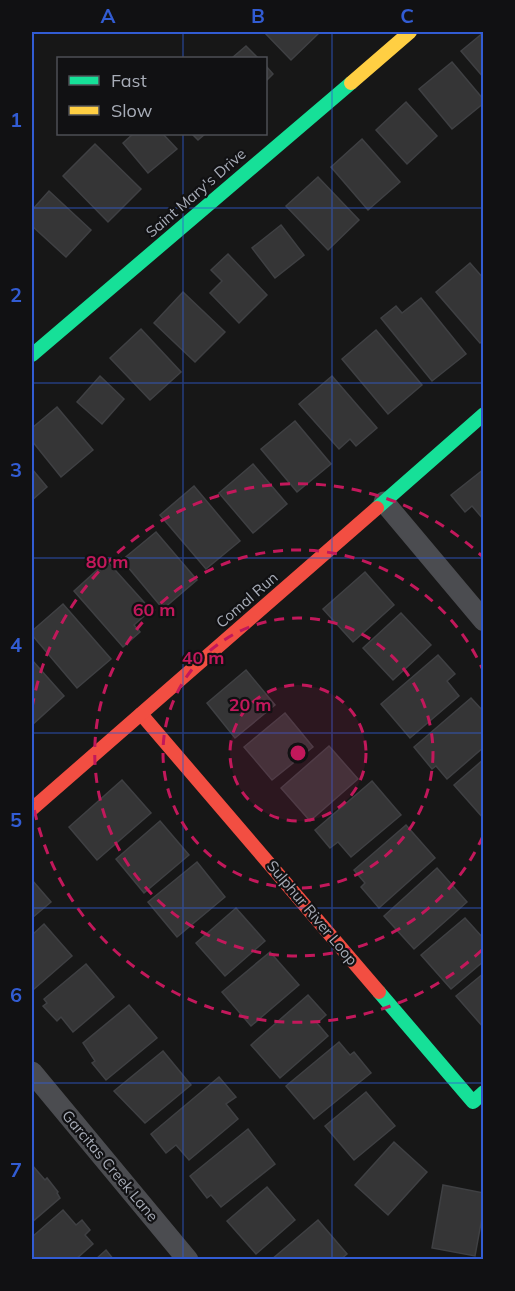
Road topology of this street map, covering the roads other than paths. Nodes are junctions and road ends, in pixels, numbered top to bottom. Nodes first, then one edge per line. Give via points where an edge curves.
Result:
1 (410, 32) edge
2 (32, 355) edge
3 (483, 414) edge
4 (384, 502) junction
5 (483, 621) edge
6 (141, 714) junction
7 (32, 808) edge
8 (32, 1072) edge
9 (483, 1092) edge
10 (188, 1260) edge

1 - 2 street, Saint Mary's Drive
3 - 4 street, Comal Run
4 - 5 street
4 - 6 street, Comal Run
6 - 7 street, Comal Run
6 - 9 street, Sulphur River Loop via 472,1102
8 - 10 street, Garcitas Creek Lane

